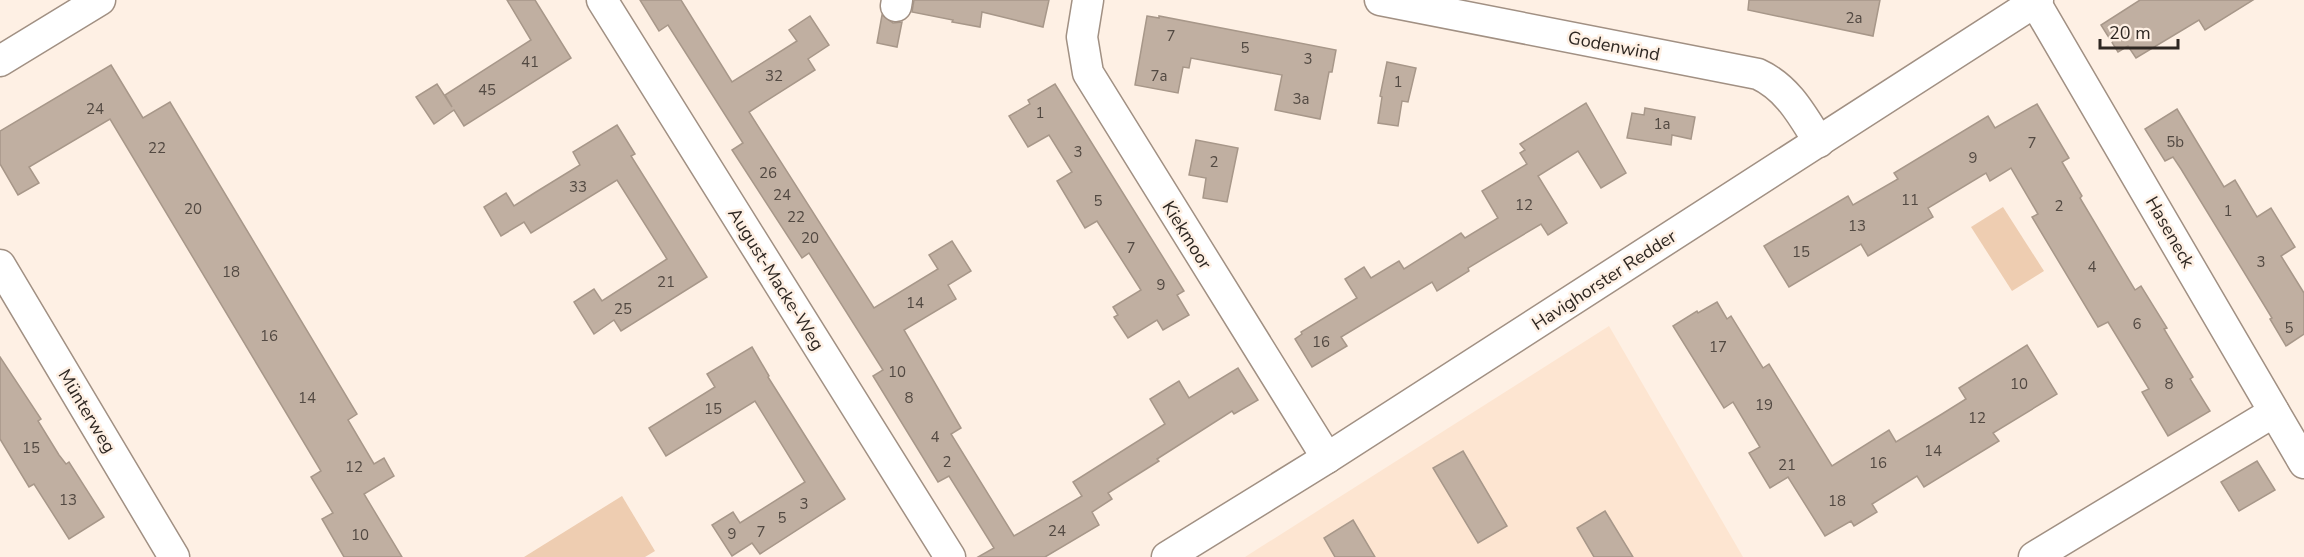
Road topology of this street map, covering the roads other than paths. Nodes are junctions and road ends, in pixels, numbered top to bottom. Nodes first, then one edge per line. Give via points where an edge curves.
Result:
1 (100, 0) edge
2 (602, 0) edge
3 (1088, 0) edge
4 (1380, 0) edge
5 (2037, 1) edge
6 (0, 61) edge
7 (1819, 141) junction
8 (0, 264) edge
9 (2274, 412) junction
10 (1327, 458) junction
11 (2304, 463) edge
12 (174, 557) edge
13 (950, 557) edge
14 (1167, 557) edge
15 (2034, 557) edge

1 - 6 street
2 - 13 street, August-Macke-Weg
3 - 10 street, Kiekmoor via 1082,37 1088,73
4 - 7 street, Godenwind via 1758,75 1782,90 1796,105
5 - 7 street, Havighorster Redder
5 - 9 street, Haseneck
7 - 10 street, Havighorster Redder
8 - 12 street, Münterweg
9 - 11 street, Haseneck
9 - 15 street
10 - 14 street, Havighorster Redder

